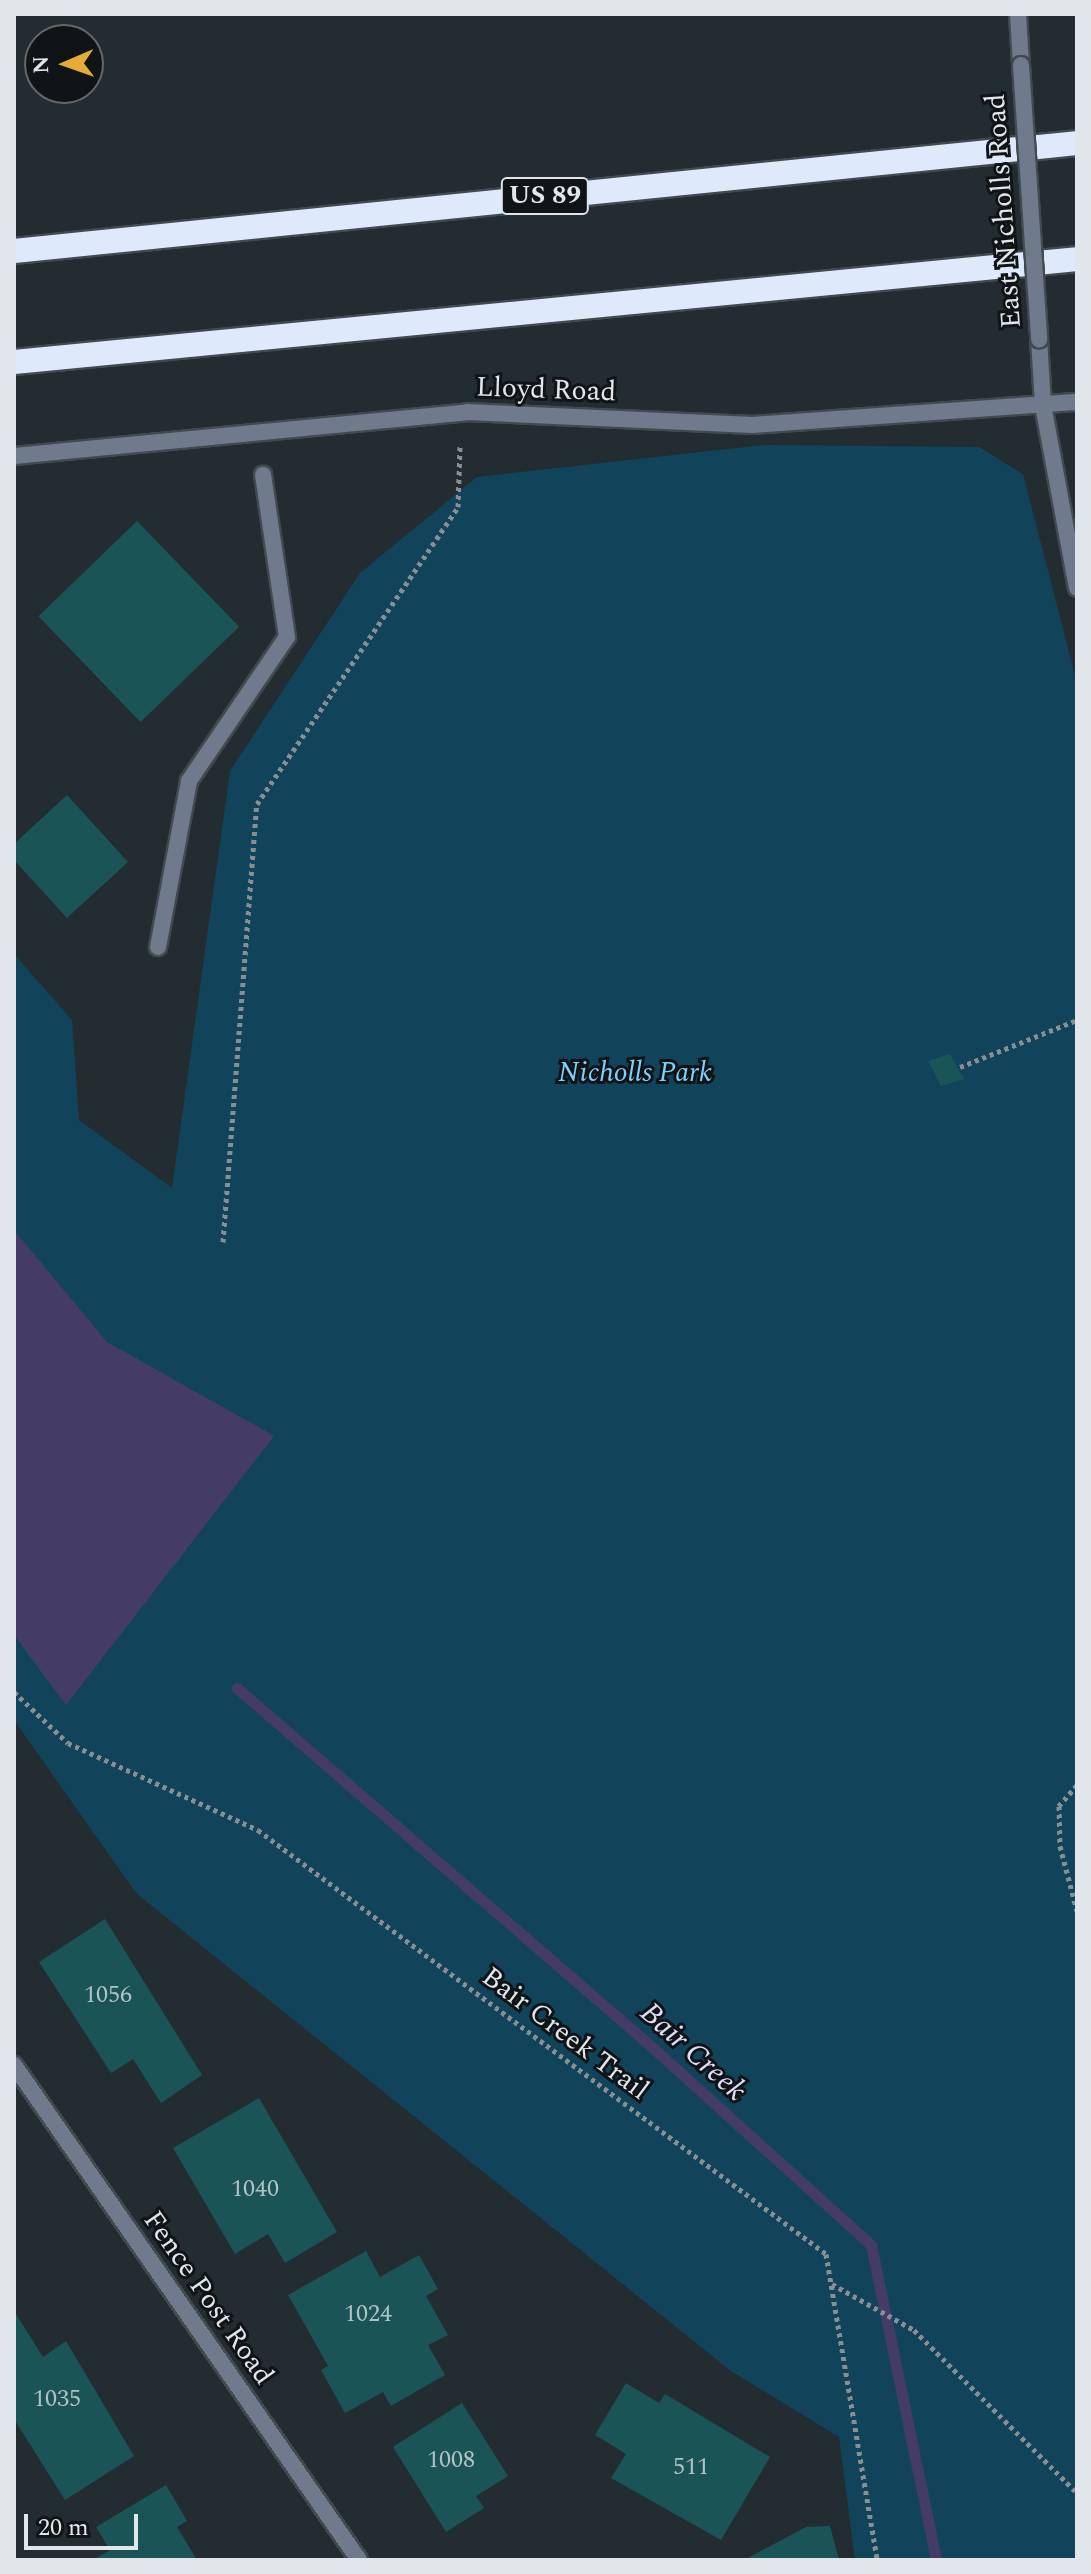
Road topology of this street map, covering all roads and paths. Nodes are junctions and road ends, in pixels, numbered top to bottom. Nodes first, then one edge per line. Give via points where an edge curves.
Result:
1 (1018, 14) edge
2 (1077, 143) edge
3 (14, 251) edge
4 (1077, 259) edge
5 (14, 362) edge
6 (1077, 402) edge
7 (1043, 405) junction
8 (460, 446) dead end
9 (14, 456) edge
10 (263, 475) dead end
11 (1077, 588) edge
12 (158, 947) dead end
13 (1077, 1020) edge
14 (960, 1067) dead end
15 (223, 1242) dead end
16 (14, 1692) edge
17 (1077, 1785) edge
18 (1077, 1911) edge
19 (14, 2065) edge
20 (831, 2284) junction
21 (1077, 2493) edge
22 (359, 2560) edge
23 (877, 2560) edge

1 - 7 street, East Nicholls Road, bridge
2 - 3 highway, US 89
4 - 5 highway
6 - 7 street, Lloyd Road
7 - 9 street, Lloyd Road via 753,425 467,412
7 - 11 street, East Nicholls Road
8 - 15 path via 458,507 257,804
10 - 12 street via 287,637 189,781
13 - 14 path
16 - 20 path, Bair Creek Trail via 68,1743 258,1830 826,2254
17 - 18 path via 1059,1806 1060,1846
19 - 22 street, Fence Post Road
20 - 21 path via 914,2330
20 - 23 path, Bair Creek Trail

